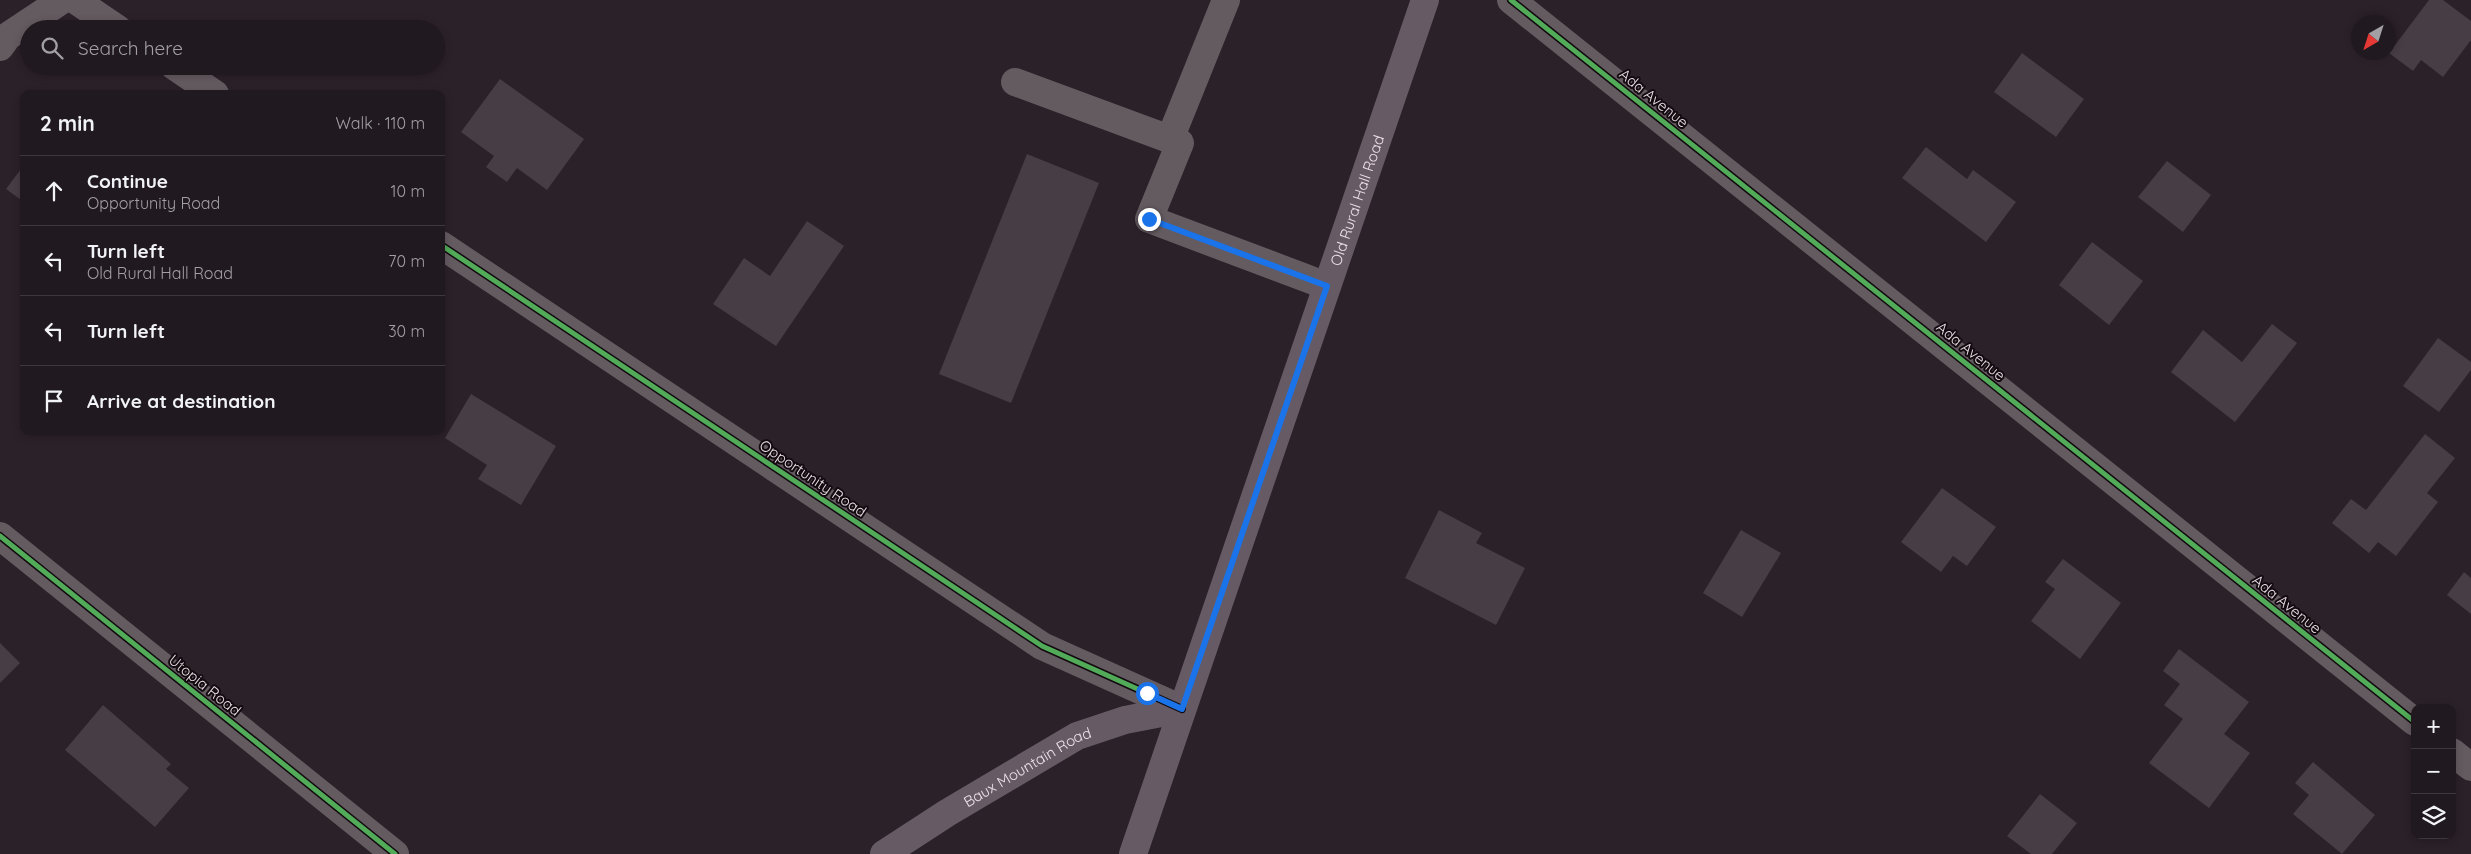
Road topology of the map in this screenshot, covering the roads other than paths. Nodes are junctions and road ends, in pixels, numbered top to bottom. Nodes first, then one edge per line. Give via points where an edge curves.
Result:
1 (62, 0) edge
2 (75, 0) edge
3 (1226, 0) edge
4 (1425, 0) edge
5 (1511, 0) edge
6 (32, 20) edge
7 (105, 20) edge
8 (20, 28) edge
9 (0, 47) edge
10 (187, 75) edge
11 (1015, 82) dead end
12 (209, 90) edge
13 (1170, 139) junction
14 (445, 248) edge
15 (1327, 286) junction
16 (0, 536) edge
17 (1182, 709) junction
18 (2411, 719) edge
19 (2456, 755) edge
20 (2471, 767) edge
21 (395, 854) edge
22 (884, 854) edge
23 (1133, 854) edge

1 - 6 street
2 - 7 street
3 - 13 street
4 - 15 main road, Old Rural Hall Road
5 - 18 street, Ada Avenue
8 - 9 street
10 - 12 street
11 - 13 street
13 - 15 street via 1180,143 1149,219
14 - 17 street, Opportunity Road via 1042,646
15 - 17 main road, Old Rural Hall Road
16 - 21 street, Utopia Road
17 - 22 main road, Baux Mountain Road via 1125,720 1077,736
17 - 23 main road, Old Rural Hall Road
19 - 20 street

